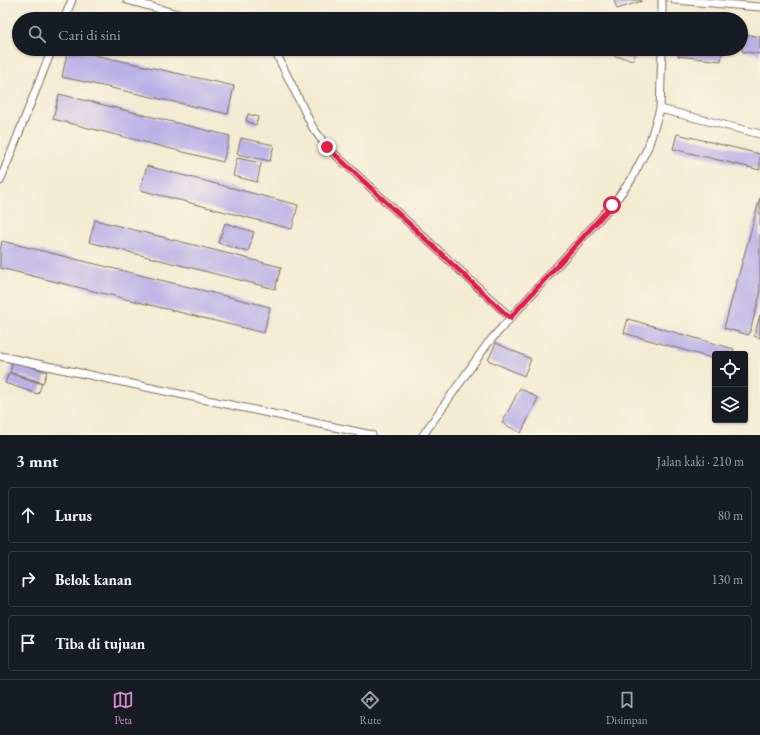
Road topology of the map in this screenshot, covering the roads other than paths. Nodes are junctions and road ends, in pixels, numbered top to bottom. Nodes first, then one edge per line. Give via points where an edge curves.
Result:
1 (72, 0) edge
2 (127, 0) edge
3 (662, 0) edge
4 (675, 0) edge
5 (760, 7) edge
6 (67, 12) edge
7 (171, 12) edge
8 (662, 12) edge
9 (49, 56) edge
10 (277, 56) edge
11 (662, 56) edge
12 (660, 109) junction
13 (760, 134) edge
14 (0, 181) edge
15 (510, 318) junction
16 (0, 356) edge
17 (372, 435) edge
18 (423, 435) edge

1 - 6 lane
2 - 7 lane
3 - 8 lane
4 - 5 lane
9 - 14 lane
10 - 15 lane via 313,128 327,147
11 - 12 lane
12 - 13 lane
12 - 15 lane via 648,147 631,180 612,205
15 - 18 lane via 488,343
16 - 17 lane

